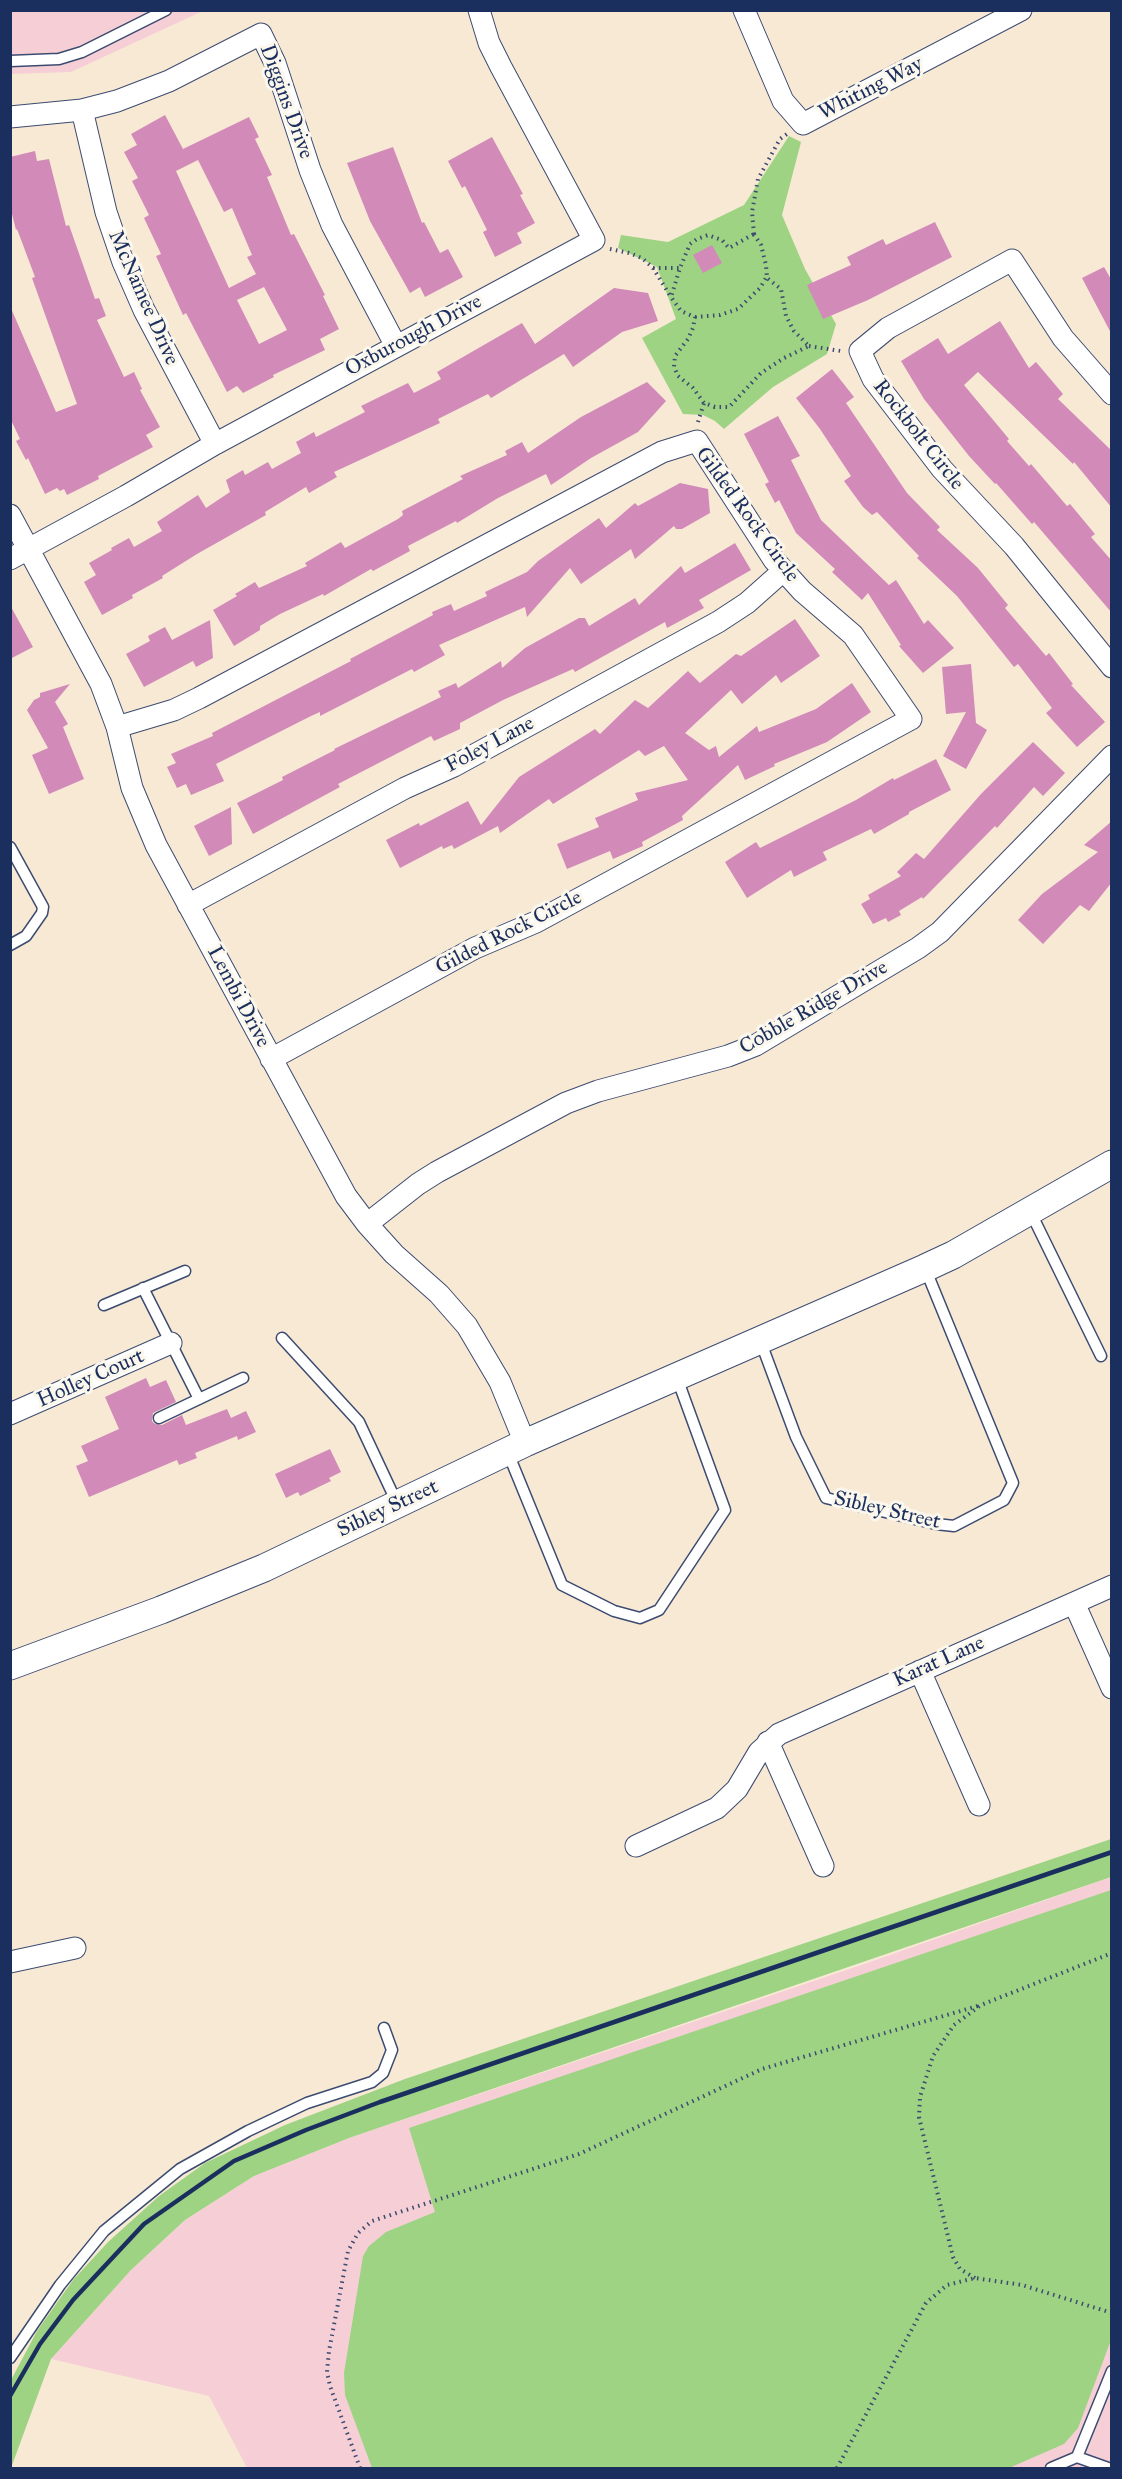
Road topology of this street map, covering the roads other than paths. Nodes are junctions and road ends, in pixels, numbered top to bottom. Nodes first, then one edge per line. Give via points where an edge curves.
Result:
1 (166, 10) edge
2 (479, 10) edge
3 (744, 10) edge
4 (1011, 13) edge
5 (10, 61) edge
6 (82, 110) junction
7 (10, 117) edge
8 (396, 346) junction
9 (1112, 394) edge
10 (215, 444) junction
11 (10, 516) edge
12 (20, 554) edge
13 (783, 571) junction
14 (1112, 667) edge
15 (117, 727) junction
16 (1112, 756) edge
17 (10, 847) edge
18 (188, 905) junction
19 (10, 945) edge
20 (271, 1059) junction
21 (1112, 1164) edge
22 (1030, 1211) junction
23 (366, 1224) junction
24 (925, 1268) junction
25 (185, 1271) dead end
26 (144, 1288) junction
27 (104, 1305) dead end
28 (282, 1338) dead end
29 (760, 1340) junction
30 (171, 1343) junction
31 (1101, 1356) dead end
32 (676, 1377) junction
33 (243, 1378) dead end
34 (199, 1399) junction
35 (10, 1414) edge
36 (159, 1418) dead end
37 (517, 1448) junction
38 (398, 1505) junction
39 (1112, 1586) edge
40 (1074, 1603) junction
41 (10, 1666) edge
42 (920, 1671) junction
43 (1112, 1688) edge
44 (768, 1742) junction
45 (979, 1804) dead end
46 (636, 1846) dead end
47 (823, 1866) dead end
48 (75, 1948) dead end
49 (10, 1962) edge
50 (384, 2028) dead end
51 (10, 2358) edge
52 (1112, 2371) edge
53 (1077, 2457) junction
54 (1051, 2469) edge
55 (1108, 2469) edge

1 - 5 lane via 82,52 59,59
2 - 8 street, Oxburough Drive via 501,68 594,240
3 - 4 street, Whiting Way via 783,101 803,124
6 - 7 street, Diggins Drive
6 - 8 street, Diggins Drive via 152,89 261,34 333,225
6 - 10 street, McNamee Drive via 103,202 123,262
8 - 10 street, Oxburough Drive
9 - 14 street, Rockbolt Circle via 1063,338 1012,260 888,328 860,351 873,379 942,469 1014,546
10 - 12 street, Oxburough Drive
11 - 12 street, Lembi Drive
12 - 15 street, Lembi Drive via 101,684
13 - 15 street, Gilded Rock Circle via 697,441 662,452 199,699
13 - 18 street, Foley Lane via 718,622
13 - 20 street, Gilded Rock Circle via 853,635 911,719 536,922 476,948
15 - 18 street, Lembi Drive via 143,818
16 - 23 street, Cobble Ridge Drive via 940,932 918,948 756,1045 566,1103 437,1172
17 - 19 lane via 44,907 26,936
18 - 20 street, Lembi Drive
20 - 23 street, Lembi Drive via 346,1196
21 - 22 street, Sibley Street
22 - 24 street, Sibley Street
22 - 31 lane
23 - 37 street, Lembi Drive via 467,1326 500,1382
24 - 29 street, Sibley Street
24 - 29 lane, Sibley Street via 1013,1483 1004,1500 954,1526 825,1498 796,1437
25 - 26 lane
26 - 27 lane
26 - 30 lane
28 - 38 lane via 359,1422
29 - 32 street, Sibley Street
30 - 34 lane
30 - 35 street, Holley Court
32 - 37 street, Sibley Street
32 - 37 lane via 725,1510 660,1610 640,1618 614,1611 562,1585
33 - 34 lane
34 - 36 lane
37 - 38 street, Sibley Street
38 - 41 street, Sibley Street via 264,1568
39 - 40 street, Karat Lane
40 - 42 street, Karat Lane
40 - 43 street
42 - 44 street, Karat Lane
42 - 45 street
44 - 46 street via 737,1789 717,1808
44 - 47 street
48 - 49 street
50 - 51 lane via 392,2050 383,2073 372,2082 307,2103 180,2169 104,2232 60,2285
52 - 53 lane
53 - 54 lane
53 - 55 lane

